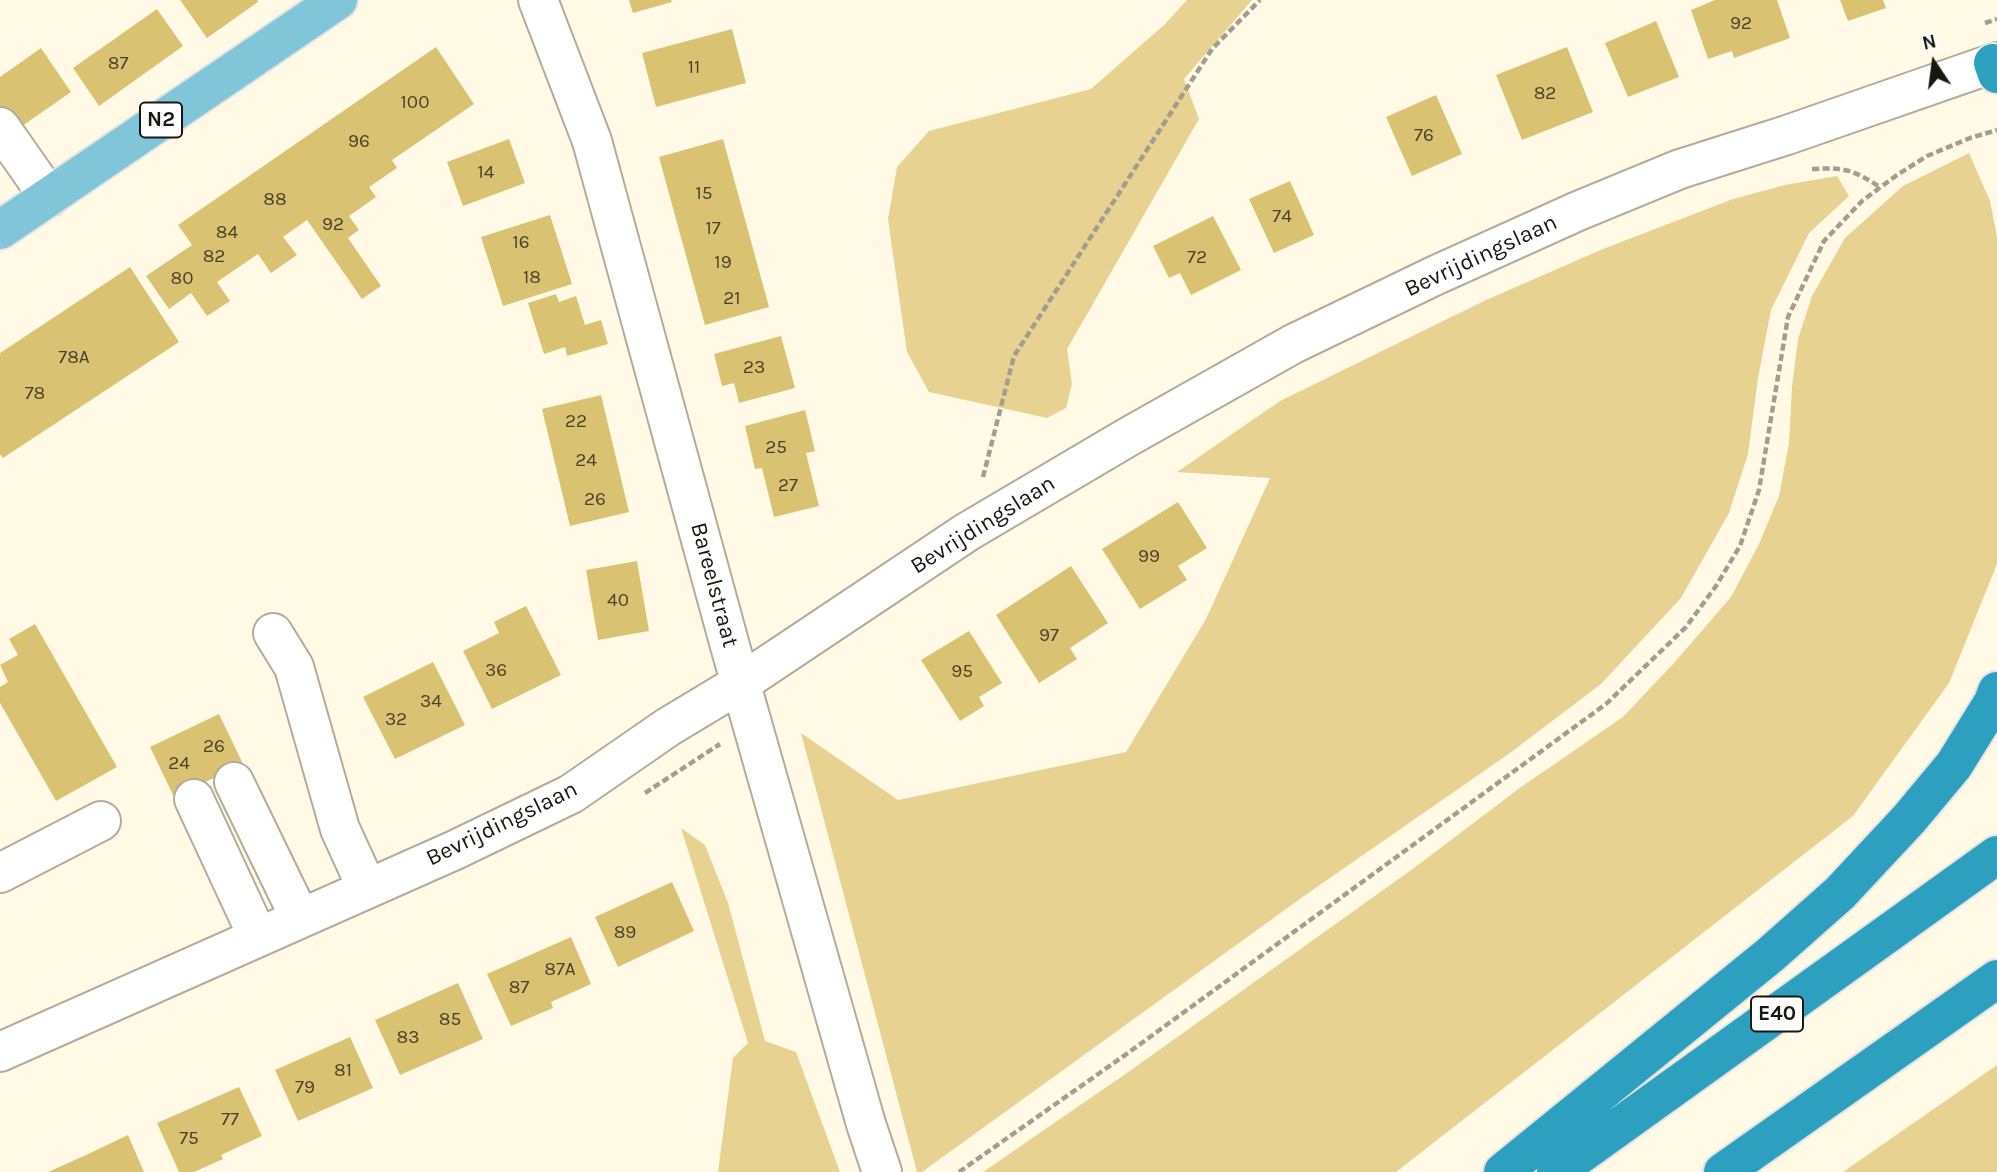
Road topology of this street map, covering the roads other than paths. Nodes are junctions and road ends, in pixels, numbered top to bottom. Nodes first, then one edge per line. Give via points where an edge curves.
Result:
1 (338, 0) edge
2 (538, 0) edge
3 (1996, 66) edge
4 (0, 127) edge
5 (49, 197) junction
6 (0, 230) edge
7 (273, 633) dead end
8 (741, 683) junction
9 (1997, 691) edge
10 (234, 782) dead end
11 (194, 799) dead end
12 (101, 821) dead end
13 (1997, 855) edge
14 (0, 873) edge
15 (368, 888) junction
16 (300, 918) junction
17 (258, 937) junction
18 (1997, 979) edge
19 (0, 1052) edge
20 (882, 1172) edge
21 (1503, 1172) edge
22 (1556, 1172) edge
23 (1723, 1172) edge

1 - 5 main road, N2
2 - 8 street, Bareelstraat via 592,141
3 - 8 street, Bevrijdingslaan via 1681,169 1578,211 1293,344 967,532
4 - 5 street
5 - 6 main road, N2
7 - 15 street via 293,667 341,829
8 - 15 street, Bevrijdingslaan via 571,794
8 - 20 street, Bareelstraat
9 - 21 highway via 1954,765 1840,893
10 - 16 street
11 - 17 street
12 - 14 street
13 - 22 highway, E40
15 - 16 street, Bevrijdingslaan
16 - 17 street, Bevrijdingslaan
17 - 19 street, Bevrijdingslaan
18 - 23 highway

